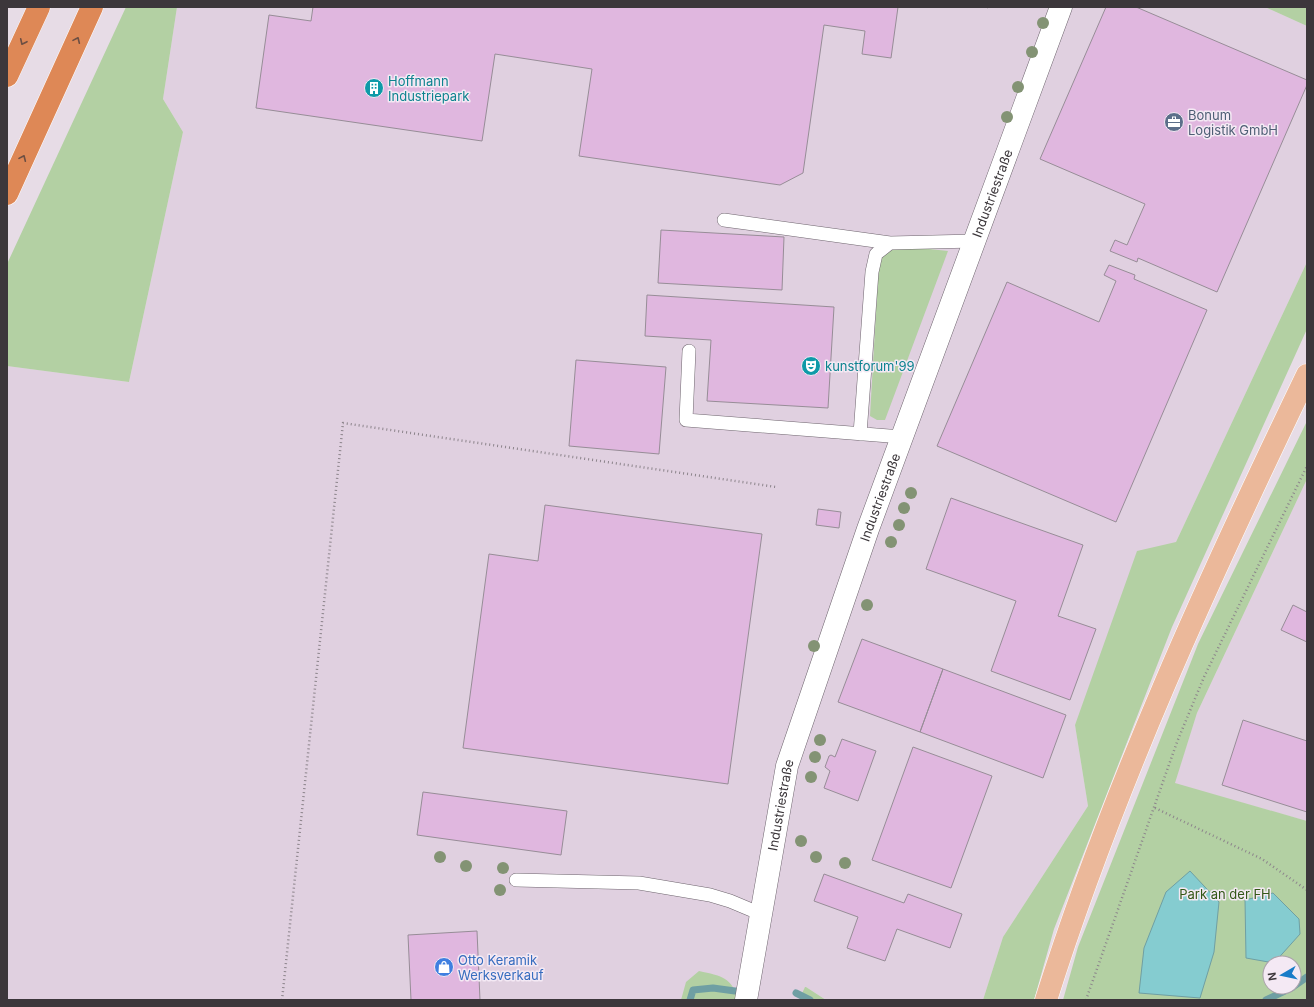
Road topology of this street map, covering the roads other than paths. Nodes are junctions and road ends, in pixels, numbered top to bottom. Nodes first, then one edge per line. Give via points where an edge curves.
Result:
1 (39, 7) edge
2 (92, 7) edge
3 (1061, 7) edge
4 (7, 76) edge
5 (7, 194) edge
6 (724, 220) dead end
7 (976, 241) junction
8 (890, 243) junction
9 (689, 351) dead end
10 (1307, 375) edge
11 (860, 434) junction
12 (902, 438) junction
13 (516, 880) dead end
14 (761, 914) junction
15 (746, 1000) edge
16 (1046, 1000) edge

1 -> 4 highway
5 -> 2 highway
3 - 7 street, Industriestraße
6 - 8 lane
7 - 8 lane
7 - 12 street, Industriestraße
8 - 11 lane via 876,254 873,262
9 - 11 lane via 686,420
10 - 16 main road via 1186,634 1124,783 1067,932
11 - 12 lane
12 - 14 street, Industriestraße via 787,766
13 - 14 lane via 639,883 710,895
14 - 15 street, Industriestraße

